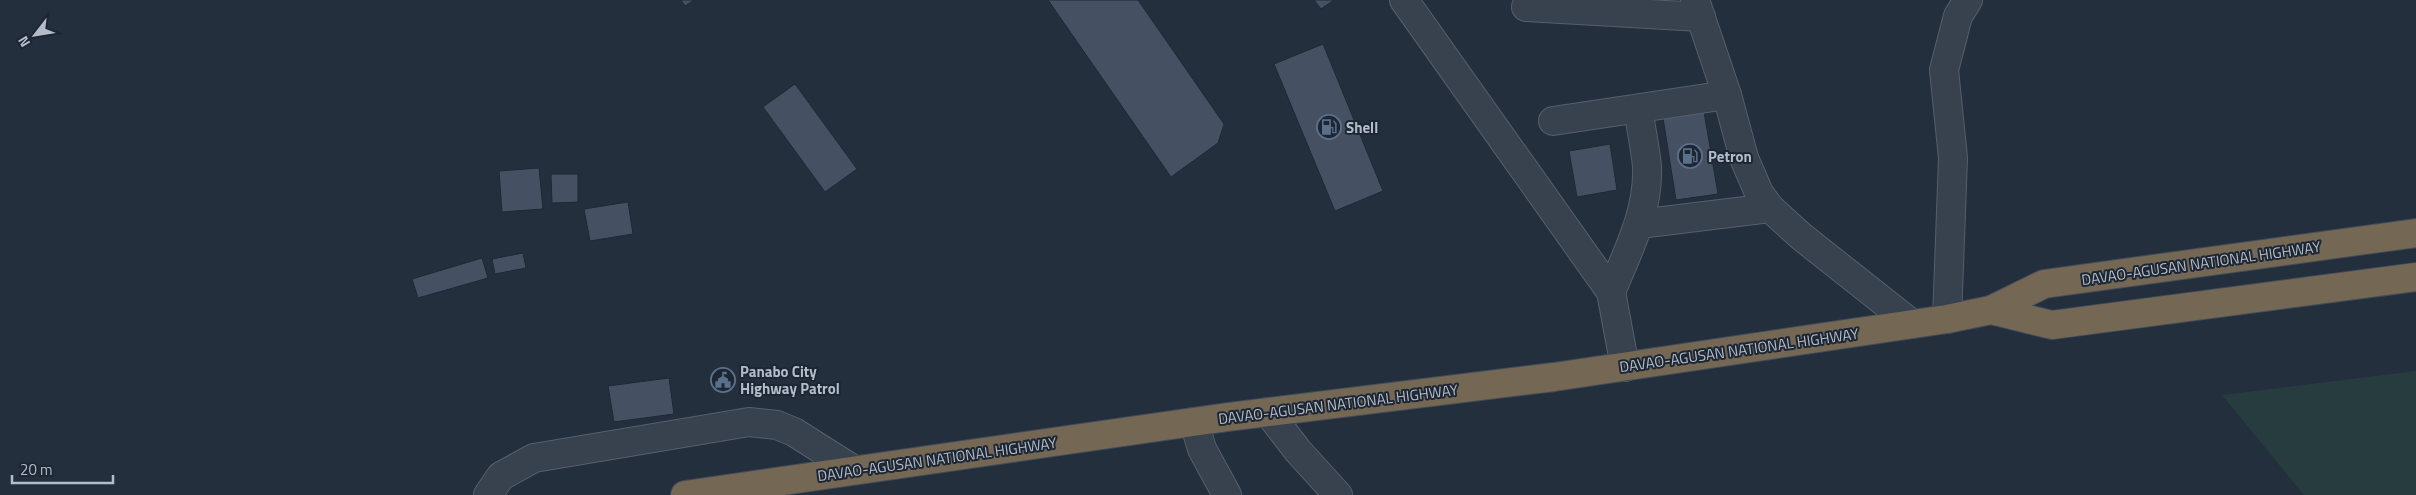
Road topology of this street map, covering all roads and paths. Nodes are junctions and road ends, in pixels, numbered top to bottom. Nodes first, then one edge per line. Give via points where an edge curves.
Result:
1 (1404, 0) edge
2 (1968, 0) edge
3 (1526, 7) dead end
4 (1698, 9) edge
5 (1727, 95) junction
6 (1638, 109) junction
7 (1553, 122) dead end
8 (1770, 208) junction
9 (1639, 224) junction
10 (2416, 233) edge
11 (2416, 277) edge
12 (1611, 292) junction
13 (1991, 310) junction
14 (1946, 319) junction
15 (1912, 324) junction
16 (1625, 367) junction
17 (1268, 412) junction
18 (1194, 422) junction
19 (854, 470) junction
20 (488, 495) edge
21 (685, 495) edge
22 (1227, 495) edge
23 (1338, 495) edge

1 - 12 street
2 - 14 street via 1958,16 1944,70 1953,158
3 - 4 street
4 - 5 street
5 - 6 street
5 - 8 street via 1751,177
6 - 7 street
6 - 9 street via 1646,166 1646,187
8 - 9 street
8 - 15 street via 1833,263
9 - 12 street
10 - 13 highway, DAVAO-AGUSAN NATIONAL HIGHWAY via 2044,284
11 - 13 highway, DAVAO-AGUSAN NATIONAL HIGHWAY via 2052,325
12 - 16 street
13 - 14 highway, DAVAO-AGUSAN NATIONAL HIGHWAY
14 - 15 highway, DAVAO-AGUSAN NATIONAL HIGHWAY
15 - 16 highway, DAVAO-AGUSAN NATIONAL HIGHWAY
16 - 17 highway, DAVAO-AGUSAN NATIONAL HIGHWAY
17 - 18 highway, DAVAO-AGUSAN NATIONAL HIGHWAY
17 - 23 street
18 - 19 highway, DAVAO-AGUSAN NATIONAL HIGHWAY
18 - 22 street via 1202,449
19 - 20 street via 794,432 777,425 749,422 534,458 501,476
19 - 21 highway, DAVAO-AGUSAN NATIONAL HIGHWAY

